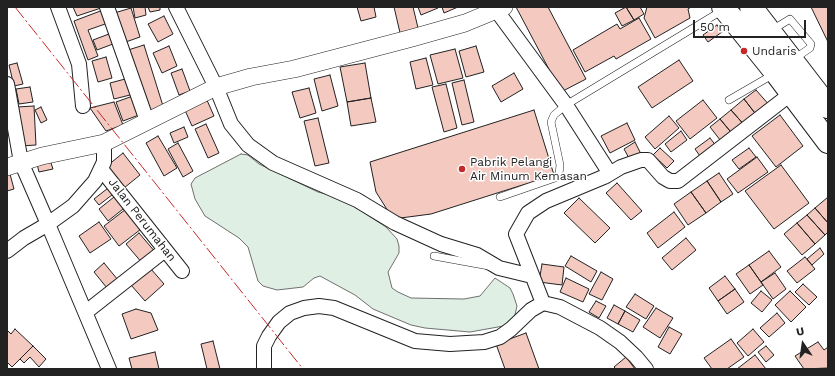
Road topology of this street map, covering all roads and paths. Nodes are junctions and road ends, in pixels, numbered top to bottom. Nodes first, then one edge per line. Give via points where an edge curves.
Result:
1 (58, 7) edge
2 (107, 7) edge
3 (176, 7) edge
4 (751, 7) edge
5 (498, 8) edge
6 (724, 8) edge
7 (785, 66) junction
8 (7, 84) edge
9 (216, 87) junction
10 (792, 94) junction
11 (729, 100) dead end
12 (566, 105) junction
13 (84, 106) dead end
14 (828, 107) edge
15 (147, 121) junction
16 (828, 142) edge
17 (104, 143) junction
18 (14, 164) edge
19 (101, 169) junction
20 (606, 176) junction
21 (500, 197) dead end
22 (48, 224) junction
23 (165, 250) junction
24 (7, 251) edge
25 (434, 256) dead end
26 (499, 268) junction
27 (182, 271) dead end
28 (532, 276) junction
29 (543, 303) junction
30 (86, 312) junction
31 (109, 369) edge
32 (264, 369) edge
33 (646, 369) edge

1 - 13 street via 79,64
2 - 15 street
3 - 9 street
4 - 7 highway via 770,31
5 - 9 street via 465,23 405,40
5 - 12 street
6 - 7 highway
6 - 12 lane
7 - 10 highway
7 - 11 lane
7 - 14 highway
8 - 18 street
9 - 15 street
9 - 26 street via 230,124 248,145 273,162 357,200 395,223 441,244 477,255
10 - 16 highway
10 - 20 street via 678,181 670,181 663,177 652,163 645,160 621,167
12 - 20 street via 606,169
12 - 21 lane via 554,115 551,122 560,165 559,174
15 - 17 street
17 - 18 street
17 - 19 street via 104,162
18 - 22 street
19 - 22 street via 73,206
19 - 23 street, Jalan Perumahan
20 - 28 street via 546,201 528,213 522,221 516,234
22 - 24 street
22 - 30 street
23 - 27 street, Jalan Perumahan
23 - 30 street
25 - 26 lane
26 - 28 street
28 - 29 street
29 - 32 street via 500,336 484,342 450,344 415,341 334,308 304,308 290,313 279,322 269,336 264,346
29 - 33 street via 560,307 600,328 620,342
30 - 31 street

